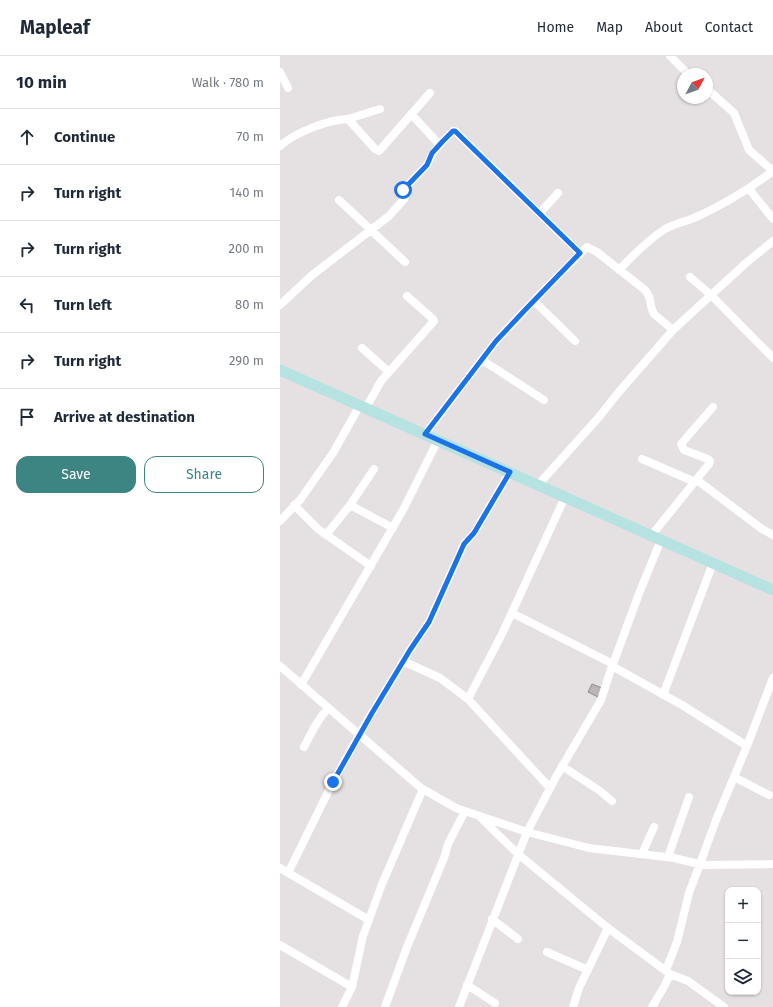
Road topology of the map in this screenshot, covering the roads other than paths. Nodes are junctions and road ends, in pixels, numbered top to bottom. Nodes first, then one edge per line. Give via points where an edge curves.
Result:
1 (670, 56) edge
2 (682, 68) edge
3 (280, 72) edge
4 (288, 88) dead end
5 (430, 93) dead end
6 (713, 94) edge
7 (380, 109) dead end
8 (411, 114) junction
9 (348, 119) junction
10 (440, 145) junction
11 (280, 146) edge
12 (773, 171) edge
13 (749, 189) junction
14 (558, 194) dead end
15 (339, 200) dead end
16 (540, 213) junction
17 (773, 218) edge
18 (371, 230) junction
19 (773, 241) edge
20 (580, 253) junction
21 (405, 262) dead end
22 (619, 270) junction
23 (690, 277) dead end
24 (711, 295) junction
25 (407, 296) dead end
26 (534, 301) junction
27 (280, 305) edge
28 (673, 330) junction
29 (575, 341) dead end
30 (362, 348) dead end
31 (773, 358) edge
32 (482, 360) junction
33 (280, 370) edge
34 (389, 372) junction
35 (544, 400) dead end
36 (363, 407) junction
37 (713, 407) dead end
38 (425, 434) junction
39 (438, 440) junction
40 (642, 459) dead end
41 (374, 469) dead end
42 (510, 472) junction
43 (696, 481) junction
44 (538, 485) junction
45 (565, 497) junction
46 (294, 505) junction
47 (350, 505) junction
48 (280, 521) edge
49 (393, 528) junction
50 (326, 535) junction
51 (773, 535) edge
52 (656, 538) junction
53 (712, 563) junction
54 (371, 566) junction
55 (773, 590) edge
56 (512, 613) junction
57 (403, 661) junction
58 (613, 665) junction
59 (280, 666) edge
60 (773, 678) edge
61 (301, 685) junction
62 (663, 695) junction
63 (468, 698) junction
64 (328, 709) junction
65 (359, 735) junction
66 (747, 746) junction
67 (304, 748) dead end
68 (562, 766) junction
69 (734, 777) junction
70 (550, 788) junction
71 (423, 789) junction
72 (769, 795) dead end
73 (689, 798) dead end
74 (612, 801) dead end
75 (465, 811) junction
76 (480, 816) junction
77 (654, 827) dead end
78 (527, 832) junction
79 (518, 854) junction
80 (642, 854) junction
81 (668, 857) junction
82 (700, 864) junction
83 (773, 864) edge
84 (280, 868) edge
85 (288, 873) junction
86 (492, 919) junction
87 (369, 920) junction
88 (608, 928) junction
89 (518, 939) dead end
90 (280, 945) edge
91 (547, 952) dead end
92 (588, 970) junction
93 (668, 972) junction
94 (467, 985) junction
95 (352, 988) junction
96 (495, 1003) dead end
97 (656, 1005) edge
98 (342, 1007) edge
99 (385, 1007) edge
100 (459, 1007) edge
101 (573, 1007) edge
102 (724, 1007) edge

1 - 2 street
3 - 4 street
5 - 8 street
6 - 12 street via 734,113 749,150
7 - 9 street
8 - 9 street via 379,151
8 - 10 street
9 - 11 street via 299,133
10 - 16 street via 453,131 458,133
10 - 18 street via 432,153 427,165 403,190 403,201
12 - 13 street
13 - 17 street
13 - 22 street via 654,236
14 - 16 street
15 - 18 street
16 - 20 street
18 - 21 street
18 - 27 street via 311,276
19 - 24 street
20 - 22 street via 587,247 591,248
20 - 26 street
22 - 28 street via 645,290 650,296 654,314
23 - 24 street
24 - 28 street
24 - 31 street
25 - 34 street via 434,321
26 - 29 street
26 - 32 street via 496,341
28 - 44 street via 600,417
30 - 34 street
32 - 35 street
32 - 38 street
33 - 36 main road
34 - 36 street
36 - 38 main road
36 - 46 street
37 - 43 street via 681,444 684,450 710,461
38 - 39 main road
39 - 42 main road
39 - 49 street
40 - 43 street
41 - 47 street
42 - 44 main road
42 - 57 street via 474,533 464,544 429,622
43 - 51 street
43 - 52 street
44 - 45 main road
45 - 52 main road
45 - 56 street
46 - 48 street
46 - 50 street
47 - 49 street
47 - 50 street
49 - 54 street
50 - 54 street
52 - 53 main road
52 - 58 street
53 - 55 main road
53 - 62 street
54 - 61 street
56 - 58 street
56 - 63 street
57 - 63 street via 440,678
57 - 65 street
58 - 62 street
58 - 68 street via 602,700
59 - 61 street
60 - 66 street
61 - 64 street
62 - 66 street
63 - 70 street
64 - 65 street
64 - 67 street via 316,723
65 - 71 street
65 - 85 street
66 - 69 street
68 - 70 street
68 - 74 street
69 - 72 street
69 - 82 street
70 - 78 street
71 - 75 street via 449,805
71 - 87 street
73 - 81 street
75 - 76 street
75 - 99 street via 448,844
76 - 78 street
76 - 79 street
77 - 80 street
78 - 79 street
78 - 80 street via 589,848
79 - 86 street
79 - 88 street
80 - 81 street
81 - 82 street
82 - 83 street
82 - 93 street via 689,893
84 - 85 street
85 - 87 street
86 - 89 street
86 - 94 street
87 - 95 street
88 - 92 street
88 - 93 street
90 - 95 street
91 - 92 street
92 - 101 street
93 - 97 street
93 - 102 street via 688,981
94 - 96 street
94 - 100 street
95 - 98 street

